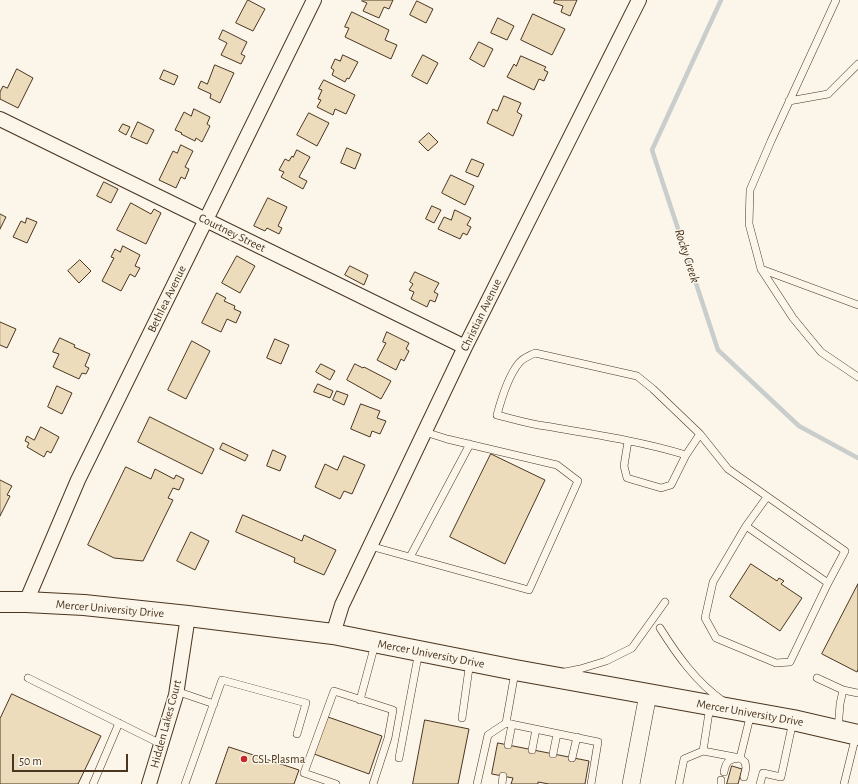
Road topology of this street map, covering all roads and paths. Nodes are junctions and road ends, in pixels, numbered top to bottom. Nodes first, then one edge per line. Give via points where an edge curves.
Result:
1 (314, 0) edge
2 (639, 0) edge
3 (836, 0) edge
4 (858, 64) edge
5 (789, 101) junction
6 (0, 119) edge
7 (206, 220) junction
8 (761, 269) junction
9 (858, 305) edge
10 (465, 347) junction
11 (858, 377) edge
12 (424, 432) junction
13 (700, 434) junction
14 (628, 441) junction
15 (470, 444) junction
16 (686, 455) junction
17 (767, 497) junction
18 (746, 526) junction
19 (370, 546) junction
20 (410, 557) junction
21 (828, 582) junction
22 (0, 602) edge
23 (26, 602) junction
24 (665, 602) dead end
25 (188, 616) junction
26 (660, 628) dead end
27 (333, 634) junction
28 (375, 643) junction
29 (419, 651) junction
30 (470, 661) junction
31 (515, 670) junction
32 (545, 676) junction
33 (28, 678) dead end
34 (817, 678) dead end
35 (843, 690) junction
36 (176, 691) junction
37 (858, 693) edge
38 (648, 694) junction
39 (360, 700) junction
40 (214, 704) junction
41 (710, 706) junction
42 (743, 711) junction
43 (462, 718) dead end
44 (793, 720) junction
45 (119, 723) junction
46 (509, 724) junction
47 (536, 729) junction
48 (851, 733) edge
49 (297, 734) dead end
50 (557, 734) junction
51 (577, 737) junction
52 (161, 744) junction
53 (508, 745) dead end
54 (532, 750) dead end
55 (703, 751) junction
56 (553, 754) dead end
57 (399, 758) dead end
58 (572, 758) dead end
59 (740, 758) junction
60 (724, 772) dead end
61 (503, 776) dead end
62 (744, 777) dead end
63 (93, 784) edge
64 (149, 784) edge
65 (185, 784) edge
66 (336, 784) edge
67 (373, 784) edge
68 (477, 784) edge
69 (502, 784) edge
70 (590, 784) edge
71 (631, 784) edge
72 (679, 784) edge
73 (760, 784) edge
74 (844, 784) edge

1 - 7 street, Bethlea Avenue
2 - 10 street, Christian Avenue
3 - 5 lane
4 - 5 lane via 828,94
5 - 8 lane via 750,190 749,224
6 - 7 street, Courtney Street
7 - 10 street, Courtney Street
7 - 23 street, Bethlea Avenue via 78,480
8 - 9 lane
8 - 11 lane via 793,318 821,352
10 - 12 street, Christian Avenue
12 - 15 lane
12 - 19 street, Christian Avenue
13 - 14 lane via 637,376 535,353 518,364 504,391 497,415
13 - 16 lane
13 - 17 lane via 728,469
14 - 16 lane
14 - 16 lane via 624,466 627,478 661,488 671,485
15 - 20 lane
15 - 20 lane via 557,465 578,481 529,590
17 - 18 lane
17 - 21 lane via 845,551
18 - 21 lane
18 - 21 lane via 713,582 705,618 716,638 776,663 790,662
19 - 20 lane
19 - 27 street, Christian Avenue via 342,605
22 - 23 main road, Mercer University Drive
23 - 25 main road, Mercer University Drive via 84,605
24 - 32 lane via 632,648 606,661
25 - 27 main road, Mercer University Drive
25 - 36 street, Hidden Lakes Court
26 - 42 lane via 676,653 711,693
27 - 28 main road, Mercer University Drive
28 - 29 main road, Mercer University Drive
28 - 39 lane
29 - 30 main road, Mercer University Drive
29 - 57 lane
30 - 31 main road, Mercer University Drive
30 - 43 lane
31 - 32 main road, Mercer University Drive
31 - 46 lane
32 - 38 main road, Mercer University Drive
33 - 45 lane
34 - 35 lane
35 - 37 lane
35 - 48 lane via 840,704
36 - 40 lane
36 - 52 street, Hidden Lakes Court
38 - 41 main road, Mercer University Drive
38 - 71 street
39 - 66 lane via 334,691 304,772
39 - 67 lane via 393,710 388,738
40 - 49 lane via 222,680 306,703
40 - 65 lane
41 - 42 main road, Mercer University Drive
41 - 55 lane
42 - 44 main road, Mercer University Drive
42 - 59 lane
44 - 48 main road, Mercer University Drive
44 - 73 lane via 781,777 763,773
45 - 52 lane
45 - 63 lane
46 - 47 lane
46 - 53 lane
46 - 68 lane via 488,735
47 - 50 lane
47 - 54 lane
48 - 74 lane
50 - 51 lane
50 - 56 lane
51 - 58 lane
51 - 70 lane via 598,742
52 - 64 street, Hidden Lakes Court
55 - 59 lane
55 - 72 lane via 684,759
59 - 60 lane via 730,759
59 - 62 lane via 745,762
61 - 69 lane

